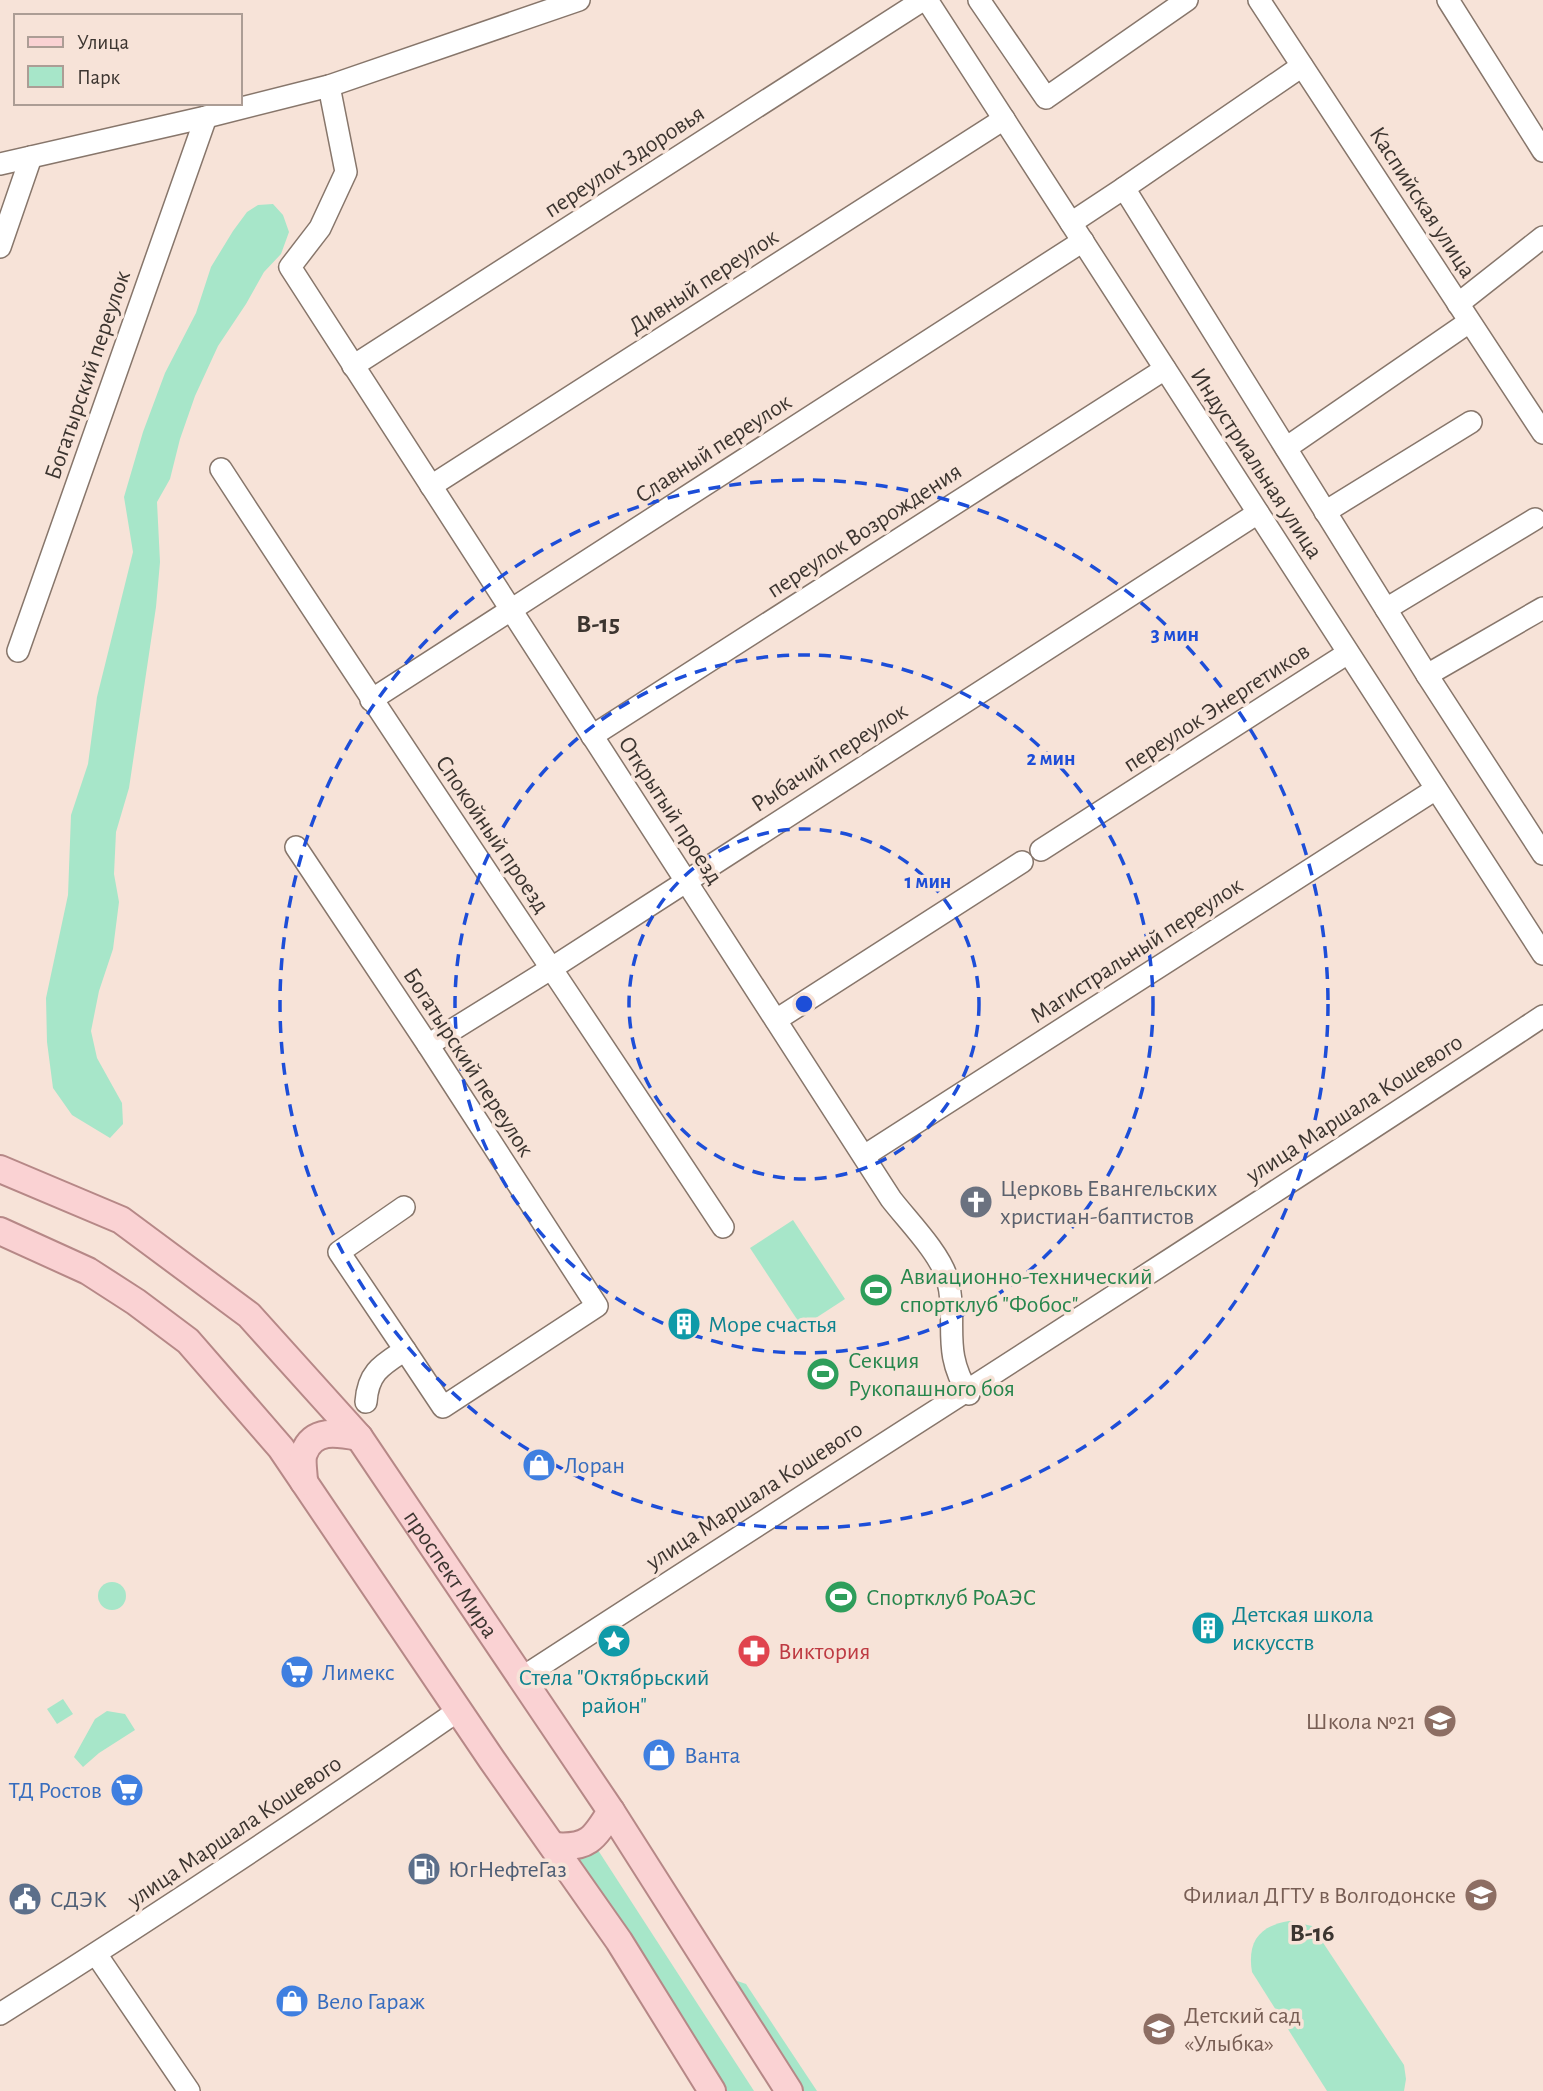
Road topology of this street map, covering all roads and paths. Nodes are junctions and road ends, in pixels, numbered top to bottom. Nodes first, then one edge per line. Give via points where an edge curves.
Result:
1 (579, 0) edge
2 (925, 0) edge
3 (1187, 0) edge
4 (1259, 0) edge
5 (1448, 0) edge
6 (986, 2) edge
7 (1302, 66) junction
8 (328, 86) junction
9 (206, 117) junction
10 (1004, 119) junction
11 (1543, 151) edge
12 (31, 157) junction
13 (0, 164) edge
14 (1124, 188) junction
15 (1071, 223) junction
16 (1543, 237) edge
17 (1083, 241) junction
18 (0, 247) edge
19 (1463, 313) junction
20 (353, 366) junction
21 (1165, 369) junction
22 (1471, 422) dead end
23 (1543, 433) edge
24 (1286, 448) junction
25 (221, 469) dead end
26 (431, 486) junction
27 (1325, 512) junction
28 (1258, 513) junction
29 (1535, 519) dead end
30 (1543, 608) edge
31 (510, 609) junction
32 (1386, 609) junction
33 (18, 651) dead end
34 (1348, 653) junction
35 (1427, 675) junction
36 (371, 700) junction
37 (592, 736) junction
38 (1436, 789) junction
39 (296, 847) dead end
40 (1041, 850) dead end
41 (1543, 854) edge
42 (1022, 862) dead end
43 (685, 880) junction
44 (1543, 954) edge
45 (552, 968) junction
46 (1543, 1016) edge
47 (776, 1020) junction
48 (1543, 1023) edge
49 (428, 1045) junction
50 (864, 1156) junction
51 (0, 1169) edge
52 (404, 1207) dead end
53 (723, 1227) dead end
54 (0, 1231) edge
55 (405, 1350) junction
56 (967, 1391) junction
57 (366, 1402) dead end
58 (359, 1437) junction
59 (304, 1482) junction
60 (524, 1679) junction
61 (457, 1708) junction
62 (611, 1811) junction
63 (553, 1846) junction
64 (96, 1954) junction
65 (0, 2007) edge
66 (0, 2014) edge
67 (189, 2091) edge
68 (712, 2091) edge
69 (789, 2091) edge

1 - 8 street
2 - 10 street, Индустриальная улица
2 - 20 street, переулок Здоровья
3 - 6 street via 1046,98
4 - 7 street, Каспийская улица
5 - 11 street
7 - 14 street
7 - 19 street, Каспийская улица
8 - 9 street
8 - 20 street, Открытый проезд via 346,172 320,228 290,267
9 - 12 street
9 - 33 street, Богатырский переулок
10 - 15 street, Индустриальная улица
10 - 26 street, Дивный переулок
12 - 13 street
12 - 18 street
14 - 15 street
14 - 24 street
15 - 17 street, Индустриальная улица
16 - 19 street
17 - 21 street, Индустриальная улица
17 - 31 street, Славный переулок
19 - 23 street, Каспийская улица
19 - 24 street
20 - 26 street, Открытый проезд
21 - 28 street, Индустриальная улица
21 - 37 street, переулок Возрождения
22 - 27 street
24 - 27 street
25 - 36 street, Спокойный проезд
26 - 31 street, Открытый проезд
27 - 32 street
28 - 34 street, Индустриальная улица
28 - 43 street, Рыбачий переулок
29 - 32 street
30 - 35 street
31 - 36 street, Славный переулок
31 - 37 street, Открытый проезд
32 - 35 street
34 - 38 street, Индустриальная улица
34 - 40 street, переулок Энергетиков
35 - 41 street
36 - 45 street, Спокойный проезд
37 - 43 street, Открытый проезд
38 - 44 street, Индустриальная улица
38 - 50 street, Магистральный переулок
39 - 49 street, Богатырский переулок
42 - 47 street
43 - 45 street, Рыбачий переулок
43 - 47 street, Открытый проезд
45 - 49 street, Рыбачий переулок
45 - 53 street, Спокойный проезд
46 - 56 street, улица Маршала Кошевого
47 - 50 street, Открытый проезд
48 - 56 street, улица Маршала Кошевого via 1359,1145
49 - 55 street, Богатырский переулок via 597,1306 443,1407
50 - 56 street, Открытый проезд via 947,1278 950,1347
51 - 58 main road, проспект Мира via 121,1220 249,1315
52 - 55 street via 340,1252
54 - 59 main road via 88,1271 188,1341 281,1448
55 - 57 street via 378,1368 367,1386
56 - 60 street, улица Маршала Кошевого
58 - 59 main road via 331,1432 316,1436 303,1454
58 - 60 main road, проспект Мира
59 - 61 main road
60 - 62 main road, проспект Мира
61 - 63 main road
61 - 64 street, улица Маршала Кошевого
61 - 65 street
62 - 63 main road via 594,1839 572,1848
62 - 69 main road, проспект Мира
63 - 68 main road via 619,1941
64 - 66 street, улица Маршала Кошевого
64 - 67 street

